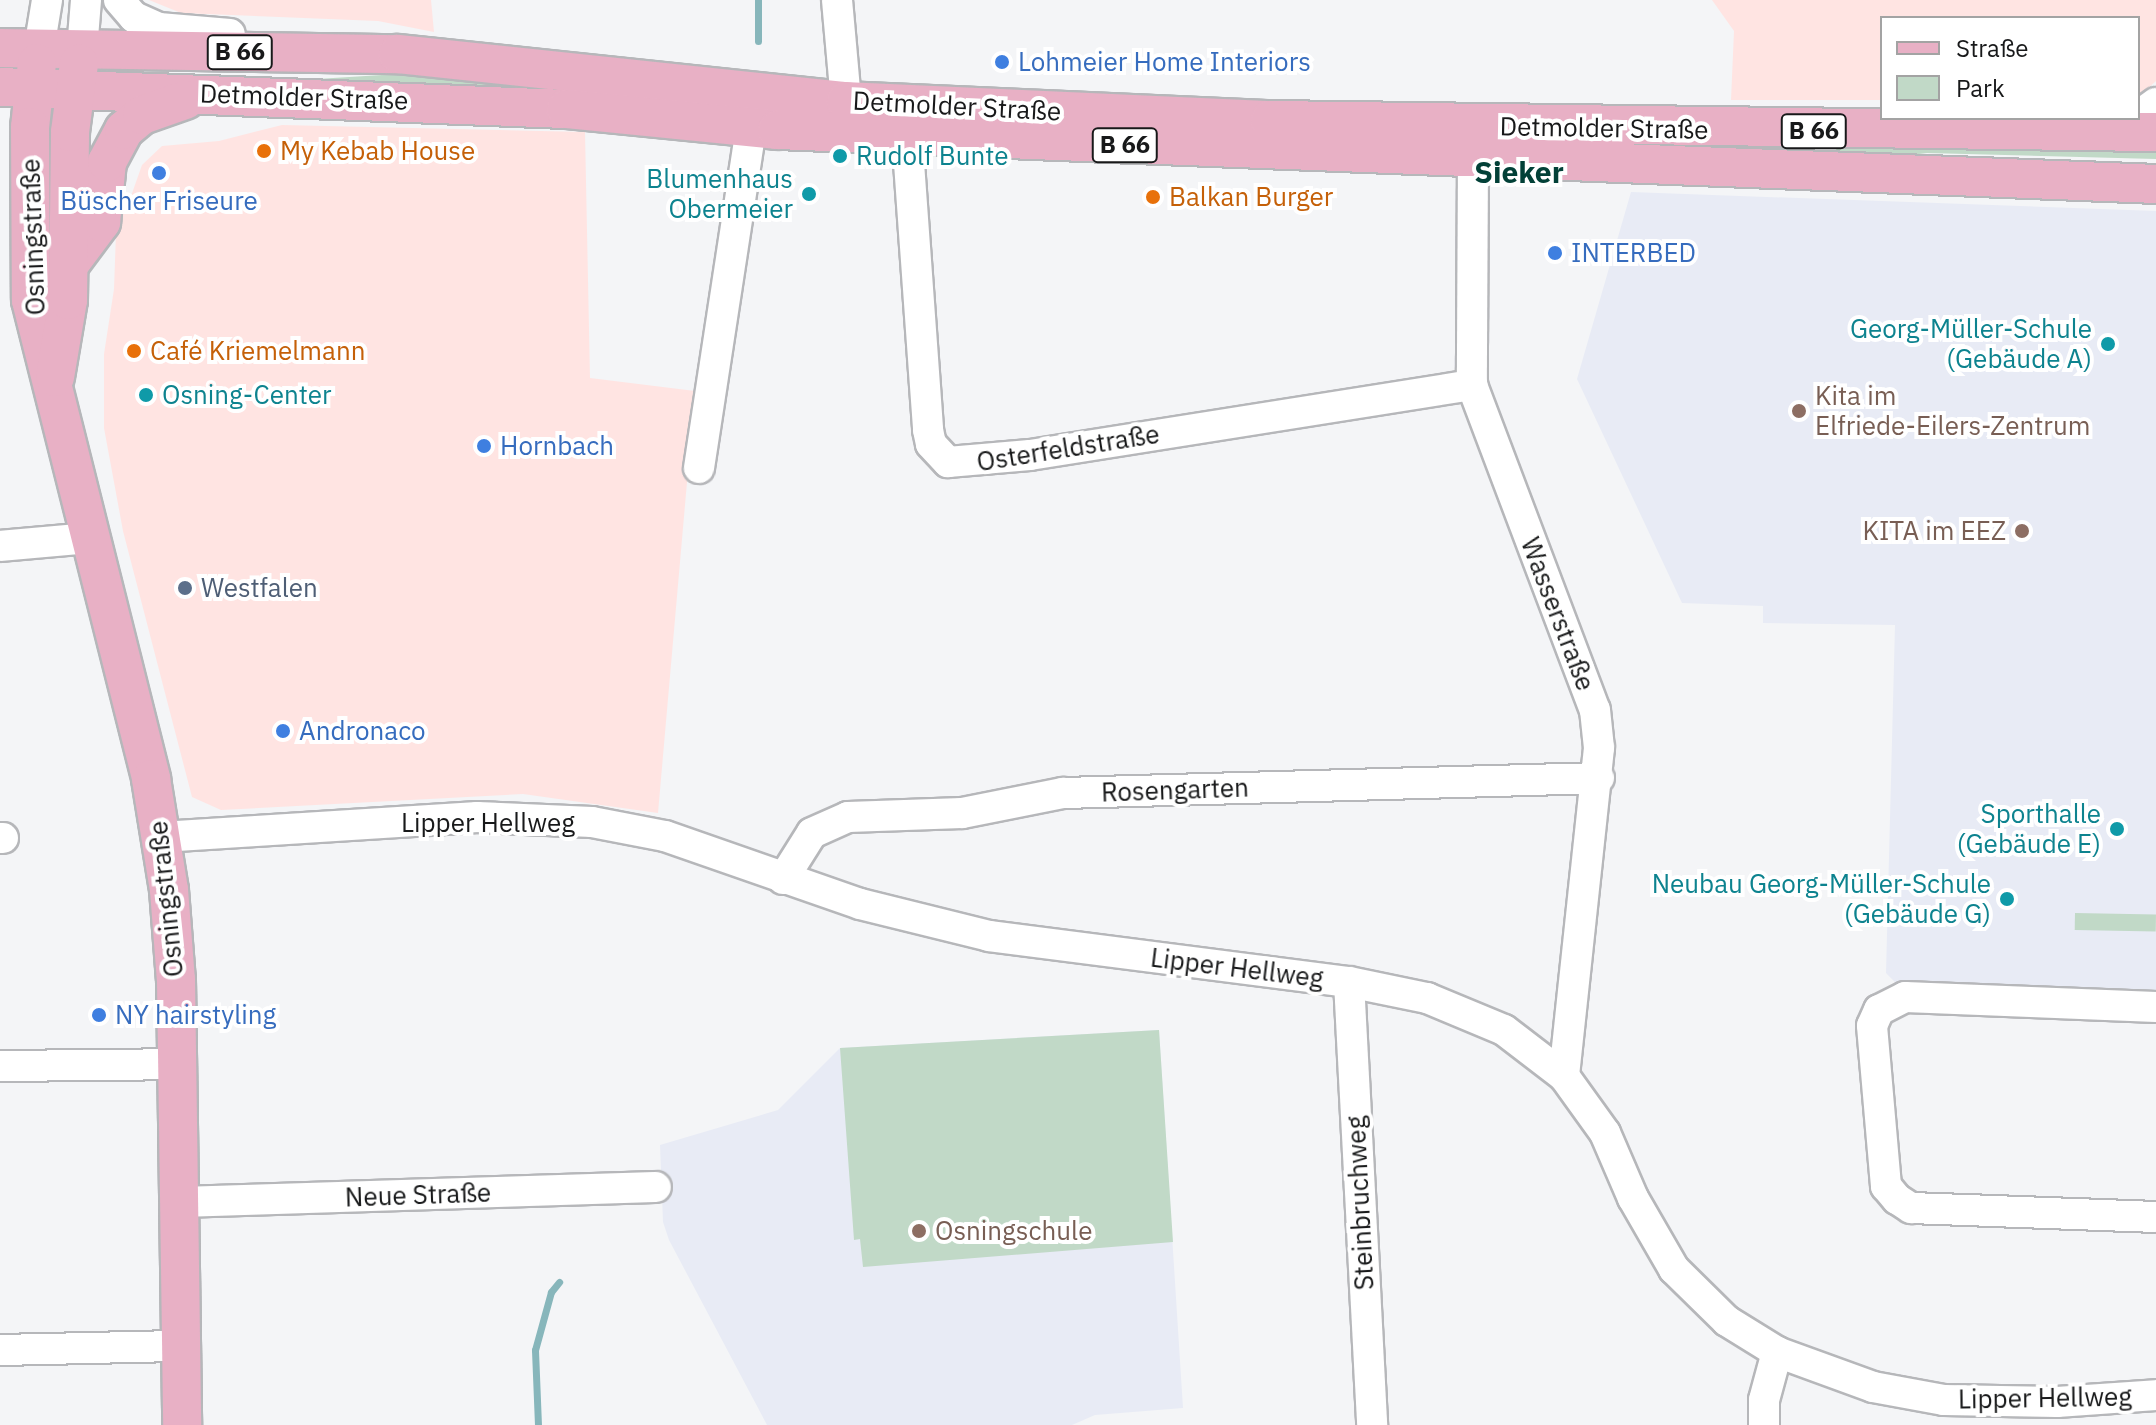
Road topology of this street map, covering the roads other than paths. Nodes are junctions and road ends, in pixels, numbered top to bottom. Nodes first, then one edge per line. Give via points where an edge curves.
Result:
1 (47, 0) edge
2 (86, 0) edge
3 (119, 0) edge
4 (837, 0) edge
5 (0, 48) edge
6 (39, 49) junction
7 (82, 50) junction
8 (398, 54) junction
9 (17, 87) edge
10 (74, 90) junction
11 (223, 93) junction
12 (846, 101) junction
13 (2126, 122) edge
14 (751, 128) junction
15 (0, 131) edge
16 (2156, 132) edge
17 (907, 135) junction
18 (1473, 159) junction
19 (2156, 184) edge
20 (30, 195) junction
21 (69, 265) junction
22 (53, 385) junction
23 (1472, 385) junction
24 (699, 468) dead end
25 (89, 538) junction
26 (0, 546) edge
27 (1599, 778) junction
28 (161, 837) junction
29 (783, 879) junction
30 (1349, 982) junction
31 (2156, 1007) edge
32 (177, 1064) junction
33 (0, 1066) edge
34 (1564, 1076) junction
35 (656, 1187) dead end
36 (180, 1202) junction
37 (2156, 1217) edge
38 (180, 1346) junction
39 (0, 1350) edge
40 (1777, 1352) junction
41 (2156, 1395) edge
42 (1980, 1414) edge
43 (182, 1425) edge
44 (1372, 1425) edge
45 (1764, 1425) edge

1 - 6 street
2 - 7 street
3 - 8 street via 134,17 159,28 333,38
4 - 12 street
5 - 6 main road, Detmolder Straße / B 66
6 - 7 main road, Detmolder Straße / B 66
6 - 9 main road, Osningstraße
7 - 8 main road, Detmolder Straße / B 66
7 - 10 main road, Osningstraße
8 - 12 main road, Detmolder Straße / B 66
9 - 10 main road, Detmolder Straße / B 66
9 - 20 main road, Osningstraße
10 - 11 main road, Detmolder Straße / B 66
10 - 21 main road, Osningstraße
11 - 14 main road, Detmolder Straße / B 66 via 566,109
11 - 21 main road via 166,104 124,130 107,162 101,222
12 - 13 main road, Detmolder Straße / B 66 via 1473,127
13 - 16 main road, Detmolder Straße / B 66
14 - 17 main road, Detmolder Straße / B 66
14 - 24 street
15 - 20 main road
17 - 18 main road, Detmolder Straße / B 66
17 - 23 street, Osterfeldstraße via 928,430 931,444 948,462 1030,455
18 - 19 main road, Detmolder Straße / B 66
18 - 23 street, Wasserstraße
20 - 22 main road, Osningstraße via 31,300
21 - 22 main road, Osningstraße
22 - 25 main road, Osningstraße
23 - 27 street, Wasserstraße via 1595,710
25 - 26 street
25 - 28 main road, Osningstraße via 145,752
27 - 29 street, Rosengarten via 1063,793 962,813 848,817 812,833
27 - 34 street, Wasserstraße
28 - 29 street, Lipper Hellweg via 533,818 665,836
28 - 32 main road, Osningstraße via 176,980
29 - 30 street, Lipper Hellweg via 989,936
30 - 34 street, Lipper Hellweg via 1427,998 1504,1030
30 - 44 street, Steinbruchweg
31 - 37 street via 1905,997 1879,1010 1872,1026 1886,1186 1897,1199 1911,1208
32 - 33 street
32 - 36 main road, Osningstraße
34 - 40 street, Lipper Hellweg via 1605,1133 1674,1269 1727,1321
35 - 36 street, Neue Straße
36 - 38 main road, Osningstraße
38 - 39 street
38 - 43 main road, Osningstraße
40 - 42 street, Lipper Hellweg via 1873,1387
40 - 45 street via 1764,1400
41 - 42 street, Lipper Hellweg

